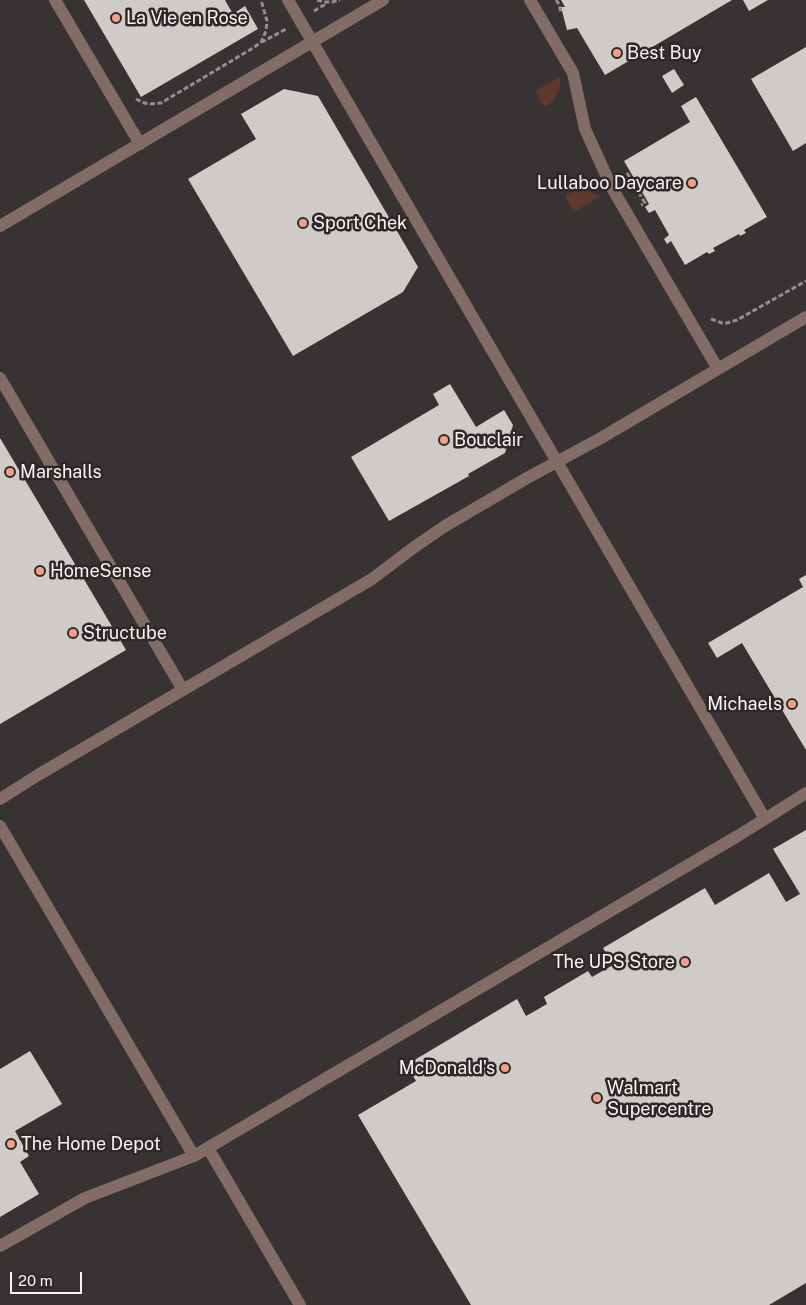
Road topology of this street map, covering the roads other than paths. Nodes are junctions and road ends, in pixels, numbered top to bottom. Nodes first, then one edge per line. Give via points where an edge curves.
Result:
1 (55, 0) edge
2 (288, 0) edge
3 (383, 0) edge
4 (530, 0) edge
5 (312, 42) junction
6 (140, 144) junction
7 (0, 226) edge
8 (806, 317) edge
9 (718, 368) junction
10 (0, 378) edge
11 (557, 462) junction
12 (183, 690) junction
13 (806, 793) edge
14 (0, 799) edge
15 (765, 819) junction
16 (0, 826) edge
17 (208, 1148) junction
18 (194, 1156) junction
19 (0, 1246) edge
20 (300, 1305) edge

1 - 6 lane
2 - 5 lane
3 - 5 lane
4 - 9 lane via 573,73 585,130 612,188
5 - 6 lane
5 - 11 lane
6 - 7 lane
8 - 9 lane
9 - 11 lane
10 - 12 lane
11 - 12 lane via 445,526 372,579
11 - 15 lane
12 - 14 lane
13 - 15 lane
15 - 17 lane
16 - 18 lane
17 - 18 lane
17 - 20 lane
18 - 19 lane via 85,1198

